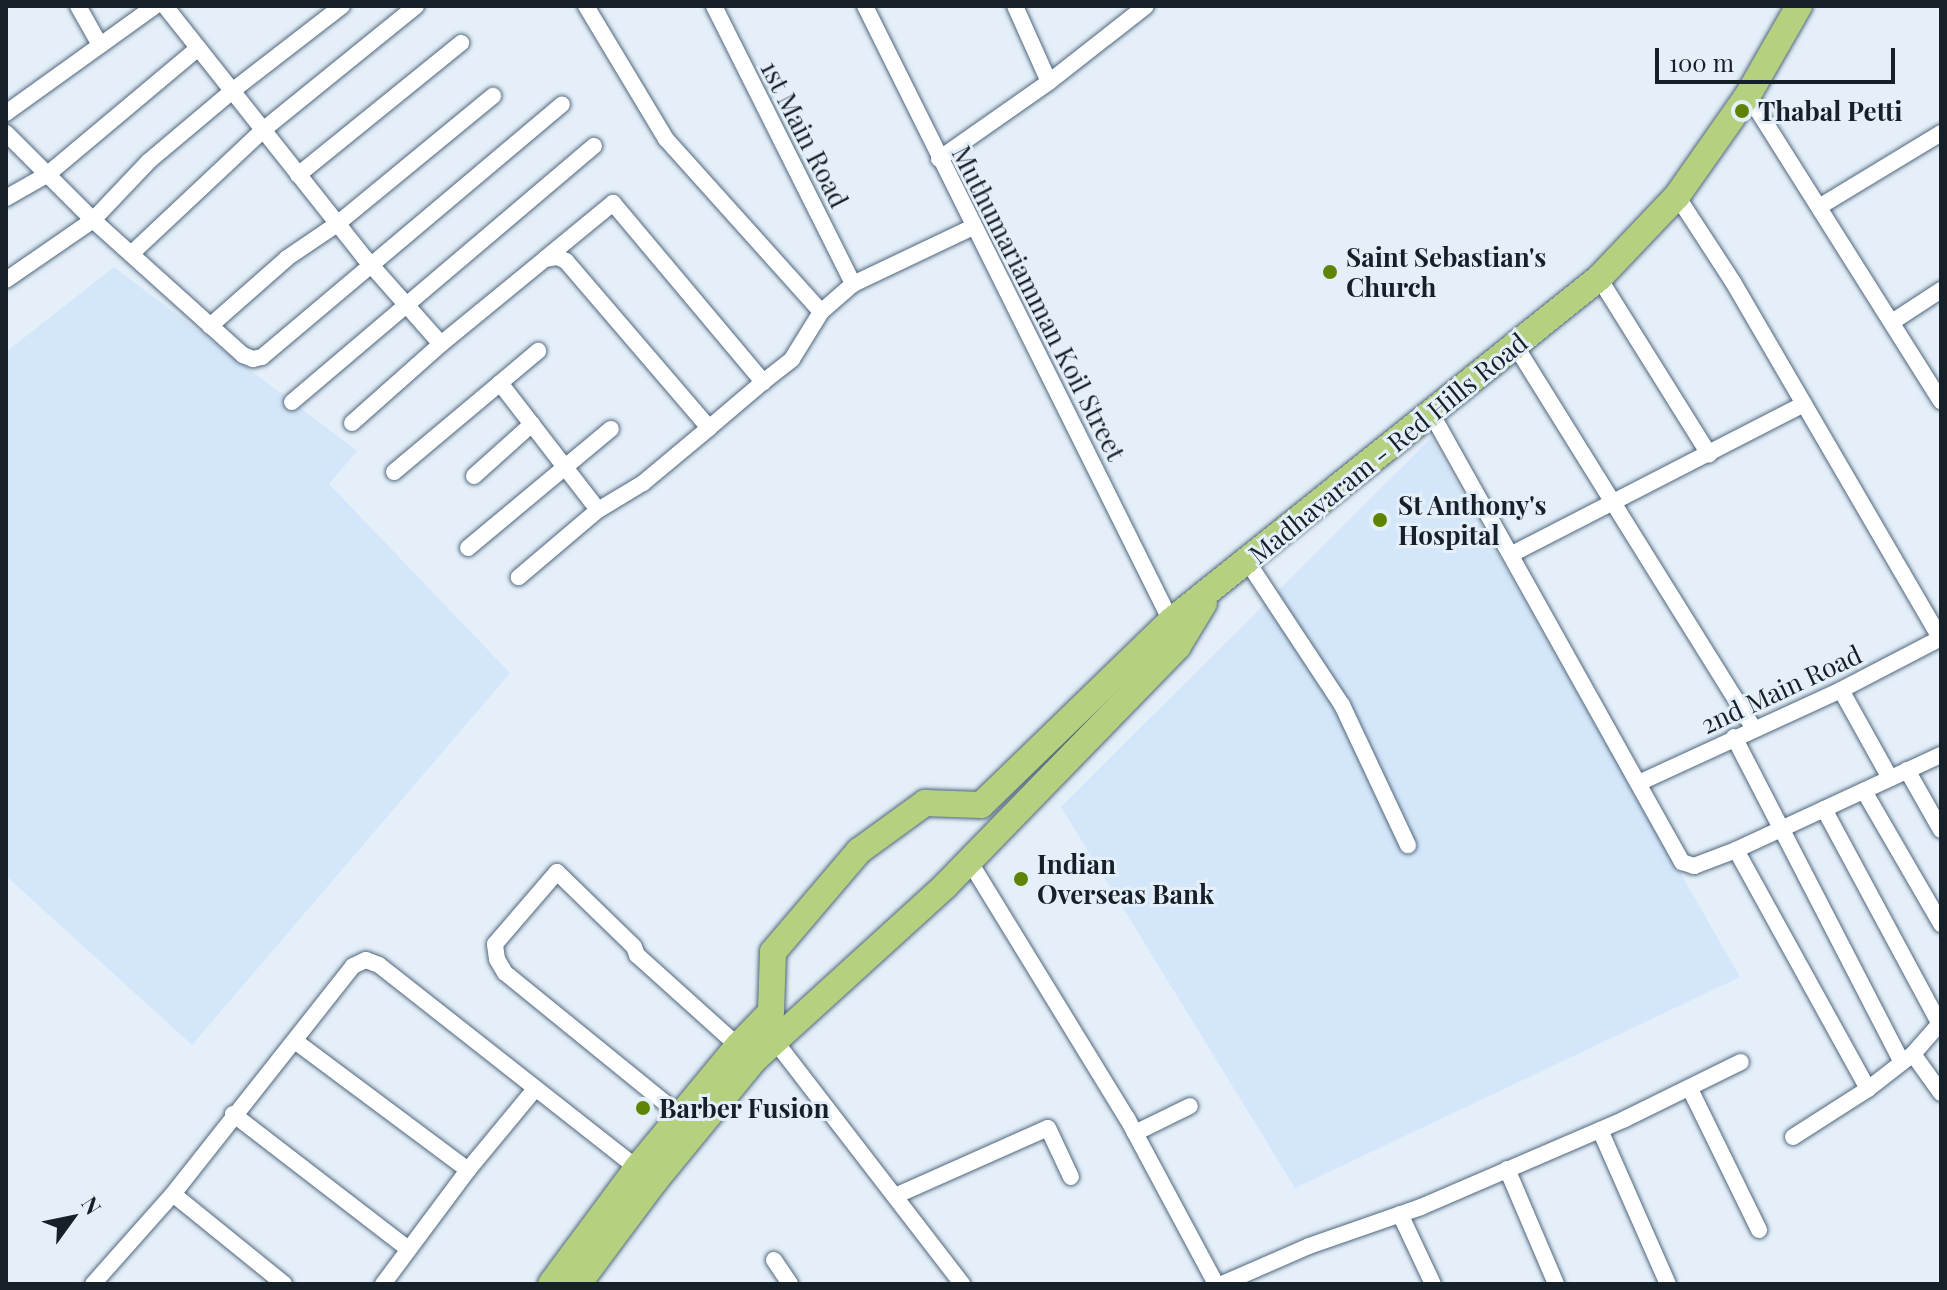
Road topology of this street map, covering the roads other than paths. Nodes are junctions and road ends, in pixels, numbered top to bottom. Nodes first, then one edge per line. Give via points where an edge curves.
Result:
1 (78, 6) edge
2 (155, 6) edge
3 (165, 6) edge
4 (342, 6) edge
5 (416, 6) edge
6 (586, 6) edge
7 (714, 6) edge
8 (865, 6) edge
9 (1015, 6) edge
10 (1146, 6) edge
11 (1799, 6) edge
12 (1129, 12) edge
13 (461, 43) dead end
14 (100, 45) junction
15 (198, 48) junction
16 (1049, 82) junction
17 (232, 91) junction
18 (1748, 95) junction
19 (493, 96) dead end
20 (562, 104) dead end
21 (6, 113) edge
22 (263, 130) junction
23 (6, 133) edge
24 (1941, 133) edge
25 (594, 146) dead end
26 (939, 159) junction
27 (48, 174) junction
28 (298, 175) junction
29 (1677, 196) junction
30 (6, 198) edge
31 (1819, 207) junction
32 (93, 220) junction
33 (337, 224) junction
34 (973, 227) junction
35 (131, 254) junction
36 (545, 259) junction
37 (370, 264) junction
38 (1599, 278) junction
39 (6, 280) edge
40 (853, 284) junction
41 (1941, 290) edge
42 (406, 303) junction
43 (821, 312) junction
44 (1892, 322) junction
45 (210, 326) junction
46 (441, 344) junction
47 (1515, 345) junction
48 (538, 351) dead end
49 (763, 382) junction
50 (500, 383) junction
51 (1941, 401) edge
52 (292, 402) dead end
53 (1804, 404) junction
54 (1430, 411) junction
55 (352, 423) dead end
56 (532, 424) junction
57 (709, 428) junction
58 (611, 429) dead end
59 (1709, 454) junction
60 (565, 465) junction
61 (394, 472) dead end
62 (474, 476) dead end
63 (1613, 504) junction
64 (598, 510) junction
65 (468, 548) dead end
66 (1512, 554) junction
67 (1247, 561) junction
68 (519, 577) dead end
69 (1212, 590) junction
70 (1171, 621) junction
71 (1941, 639) edge
72 (1841, 690) junction
73 (1753, 728) junction
74 (1734, 737) junction
75 (1941, 755) edge
76 (1907, 770) junction
77 (1890, 778) junction
78 (1641, 782) junction
79 (1864, 791) junction
80 (1824, 809) junction
81 (1782, 828) junction
82 (1941, 830) edge
83 (1408, 845) dead end
84 (1736, 850) junction
85 (968, 859) junction
86 (1941, 924) edge
87 (1940, 1022) edge
88 (295, 1041) junction
89 (775, 1041) junction
90 (738, 1046) junction
91 (1908, 1058) junction
92 (1741, 1062) dead end
93 (535, 1089) junction
94 (1690, 1089) junction
95 (1868, 1089) junction
96 (1941, 1093) edge
97 (1190, 1106) dead end
98 (233, 1114) junction
99 (680, 1115) junction
100 (1600, 1130) junction
101 (1135, 1133) junction
102 (1793, 1137) dead end
103 (637, 1168) junction
104 (1507, 1169) junction
105 (468, 1170) junction
106 (1071, 1177) dead end
107 (173, 1194) junction
108 (895, 1196) junction
109 (1400, 1214) junction
110 (1759, 1230) dead end
111 (408, 1249) junction
112 (774, 1260) dead end
113 (93, 1284) edge
114 (284, 1284) edge
115 (383, 1284) edge
116 (551, 1284) edge
117 (578, 1284) edge
118 (790, 1284) edge
119 (962, 1284) edge
120 (1219, 1284) edge
121 (1433, 1284) edge
122 (1556, 1284) edge
123 (1668, 1284) edge

1 - 14 street
2 - 14 street
3 - 15 street
4 - 17 street
5 - 22 street
6 - 43 street via 666,139
7 - 40 street, 1st Main Road
8 - 26 street, Muthumariamman Koil Street
9 - 16 street
10 - 12 street
11 - 18 main road, Madhavaram - Red Hills Road
12 - 16 street
13 - 28 street
14 - 21 street
15 - 17 street
15 - 27 street
16 - 26 street
17 - 22 street
17 - 32 street via 149,161
18 - 29 main road, Madhavaram - Red Hills Road
18 - 31 street
19 - 33 street
20 - 37 street
22 - 28 street
22 - 35 street
23 - 27 street
24 - 31 street
25 - 42 street
26 - 34 street, Muthumariamman Koil Street
27 - 30 street
27 - 32 street
28 - 33 street
29 - 38 main road, Madhavaram - Red Hills Road
29 - 53 street
31 - 44 street
32 - 35 street
32 - 39 street
33 - 37 street
33 - 45 street via 287,258
34 - 40 street
34 - 70 street, Muthumariamman Koil Street
35 - 45 street
36 - 46 street
36 - 49 street via 613,203
36 - 57 street via 566,261
37 - 42 street
37 - 45 street via 262,357 243,355
38 - 47 main road, Madhavaram - Red Hills Road
38 - 59 street
40 - 43 street
41 - 44 street
42 - 46 street
42 - 52 street
43 - 49 street via 792,359
44 - 51 street
46 - 55 street
47 - 54 main road, Madhavaram - Red Hills Road
47 - 63 street
48 - 50 street
49 - 57 street
50 - 56 street
50 - 61 street
53 - 59 street
53 - 71 street
54 - 66 street
54 - 67 main road, Madhavaram - Red Hills Road
56 - 60 street
56 - 62 street
57 - 64 street via 643,483
58 - 60 street
59 - 63 street
60 - 64 street
60 - 65 street
63 - 66 street
63 - 73 street
64 - 68 street
66 - 78 street
67 - 69 main road, Madhavaram - Red Hills Road
67 - 83 street via 1342,705
69 - 70 main road, Madhavaram - Red Hills Road
69 - 85 main road, Madhavaram - Red Hills Road via 1178,646
70 - 90 main road, Madhavaram - Red Hills Road via 981,805 925,803 859,851 773,952 771,1012
71 - 72 street, 2nd Main Road
72 - 73 street, 2nd Main Road
72 - 77 street
73 - 74 street, 2nd Main Road
74 - 78 street, 2nd Main Road
74 - 81 street
75 - 76 street
76 - 77 street
76 - 82 street
77 - 79 street
78 - 84 street via 1682,862 1694,866
79 - 80 street
79 - 86 street
80 - 81 street
80 - 87 street
81 - 84 street
81 - 91 street
84 - 95 street
85 - 89 main road
85 - 101 street
87 - 91 street
88 - 93 street via 353,966 366,960
88 - 98 street
88 - 105 street
89 - 108 street
89 - 117 main road via 654,1182
90 - 99 main road
90 - 99 street via 637,955 557,872 495,944 505,973
91 - 95 street
91 - 96 street
92 - 94 street
93 - 103 street
93 - 105 street
94 - 100 street
94 - 110 street
95 - 102 street
97 - 101 street
98 - 107 street
98 - 111 street
99 - 103 main road
100 - 104 street
100 - 123 street
101 - 120 street
103 - 116 main road
104 - 109 street
104 - 122 street
105 - 111 street
106 - 108 street via 1048,1128
107 - 113 street
107 - 114 street
108 - 119 street
109 - 120 street
109 - 121 street
111 - 115 street
112 - 118 street

